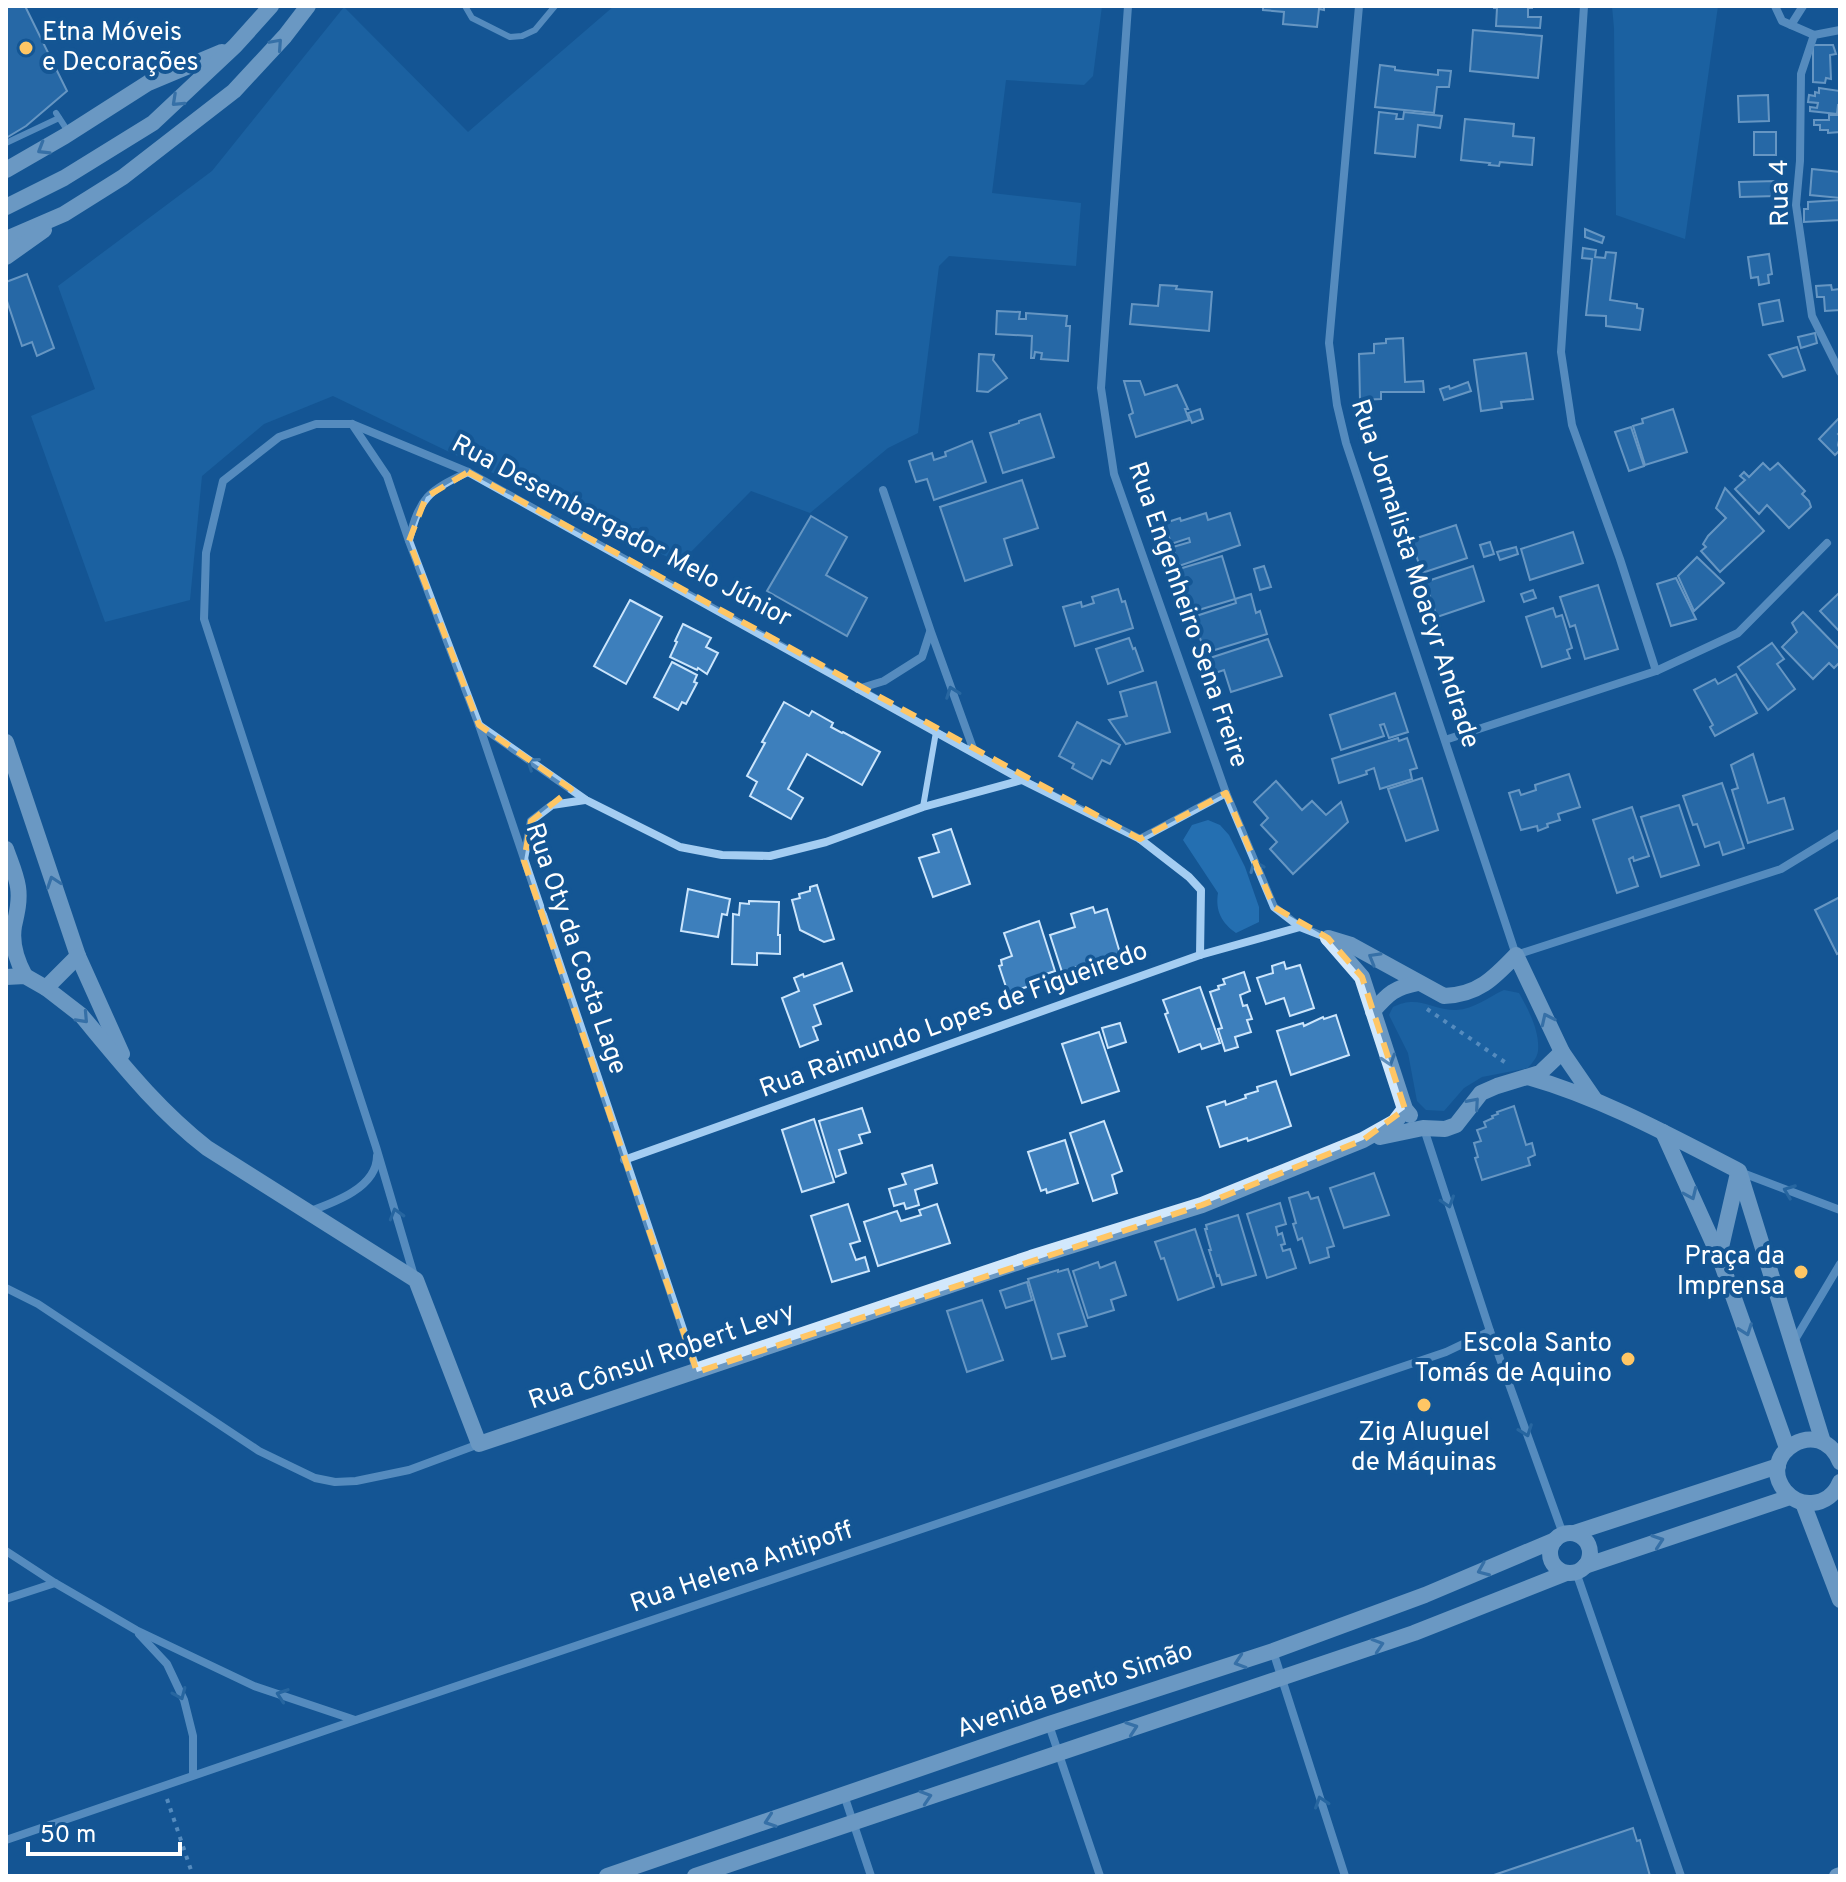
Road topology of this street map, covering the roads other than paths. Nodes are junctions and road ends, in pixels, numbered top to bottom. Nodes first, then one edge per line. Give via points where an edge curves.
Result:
1 (271, 6) edge
2 (308, 6) edge
3 (465, 6) edge
4 (555, 6) edge
5 (1128, 6) edge
6 (1359, 6) edge
7 (1584, 6) edge
8 (1775, 6) edge
9 (1803, 6) edge
10 (1791, 25) junction
11 (1840, 30) edge
12 (1814, 35) junction
13 (235, 46) junction
14 (69, 133) junction
15 (6, 143) edge
16 (6, 170) edge
17 (6, 207) edge
18 (64, 214) junction
19 (6, 239) edge
20 (6, 257) edge
21 (1840, 372) edge
22 (352, 424) junction
23 (468, 472) junction
24 (883, 490) dead end
25 (409, 541) junction
26 (1827, 543) dead end
27 (931, 632) junction
28 (1656, 671) junction
29 (858, 689) junction
30 (479, 725) junction
31 (936, 732) junction
32 (1445, 740) junction
33 (6, 742) edge
34 (974, 752) junction
35 (1022, 780) junction
36 (1226, 793) junction
37 (586, 800) junction
38 (923, 807) junction
39 (1840, 833) edge
40 (1140, 839) junction
41 (6, 849) edge
42 (524, 861) junction
43 (1300, 927) junction
44 (10, 929) edge
45 (1328, 938) junction
46 (1200, 955) junction
47 (1516, 955) junction
48 (78, 956) junction
49 (25, 976) junction
50 (6, 977) edge
51 (1495, 977) junction
52 (1418, 983) junction
53 (1532, 985) junction
54 (46, 988) junction
55 (1373, 1011) junction
56 (1562, 1052) junction
57 (130, 1074) junction
58 (1528, 1077) junction
59 (1596, 1102) junction
60 (1405, 1109) junction
61 (1423, 1128) junction
62 (1663, 1132) junction
63 (1363, 1140) junction
64 (376, 1147) junction
65 (624, 1160) junction
66 (1739, 1171) junction
67 (1840, 1210) edge
68 (308, 1212) junction
69 (1719, 1256) junction
70 (1840, 1264) edge
71 (416, 1280) junction
72 (6, 1288) edge
73 (1490, 1331) junction
74 (1792, 1344) junction
75 (697, 1372) junction
76 (1823, 1442) junction
77 (479, 1444) junction
78 (1787, 1448) junction
79 (1840, 1462) edge
80 (1778, 1466) junction
81 (1839, 1486) edge
82 (1796, 1500) junction
83 (1564, 1536) junction
84 (6, 1551) edge
85 (1576, 1570) junction
86 (55, 1583) junction
87 (6, 1599) edge
88 (1840, 1600) edge
89 (136, 1630) junction
90 (1273, 1651) junction
91 (1281, 1677) junction
92 (356, 1720) junction
93 (1049, 1724) junction
94 (1058, 1753) junction
95 (193, 1775) junction
96 (844, 1795) junction
97 (852, 1822) junction
98 (6, 1840) edge
99 (615, 1875) edge
100 (695, 1876) edge
101 (871, 1876) edge
102 (1100, 1876) edge
103 (1345, 1876) edge
104 (1681, 1876) edge

1 - 13 street
18 -> 2 street via 123,177 234,91
3 - 4 lane via 472,18 510,37 535,30
5 - 36 street, Rua Engenheiro Sena Freire via 1101,388 1114,474
6 - 32 street, Rua Jornalista Moacyr Andrade via 1329,343 1346,443
7 - 28 street via 1561,352 1572,425
8 - 10 street via 1782,21
9 - 10 street
10 - 12 street
11 - 12 street
12 - 21 street, Rua 4 via 1801,74 1796,205 1812,316
13 - 14 street via 148,83
13 -> 17 street via 153,123
14 - 15 lane via 58,116
14 -> 16 street
18 - 19 street
18 - 20 street
22 - 23 street, Rua Desembargador Melo Júnior
22 - 25 street, Rua Oty da Costa Lage via 387,476
22 - 64 street, Rua Desembargador Melo Júnior via 316,424 279,437 223,481 206,553 204,619
23 - 25 street via 426,497
23 - 29 street, Rua Desembargador Melo Júnior
24 - 27 street
25 - 30 street, Rua Oty da Costa Lage
26 - 28 street via 1738,633
27 - 29 street via 922,657 884,681
34 -> 27 street
28 - 32 street
29 - 31 street, Rua Desembargador Melo Júnior
37 -> 30 street
30 - 42 street, Rua Oty da Costa Lage
31 - 34 street, Rua Desembargador Melo Júnior
31 - 38 lane
32 - 47 street, Rua Jornalista Moacyr Andrade
48 -> 33 street
34 - 35 street, Rua Desembargador Melo Júnior
35 - 38 street
35 - 40 street, Rua Desembargador Melo Júnior
36 - 40 street
43 -> 36 street, Rua Engenheiro Sena Freire via 1274,907
37 - 38 street via 680,847 770,856
37 - 42 street via 552,805 531,821
39 - 47 street via 1781,869
40 - 46 street, Rua Desembargador Melo Júnior via 1201,890
41 - 44 street via 18,887 18,917
42 - 65 street, Rua Oty da Costa Lage
43 - 45 street
43 - 46 street, Rua Raimundo Lopes de Figueiredo
44 - 49 street
52 -> 45 street via 1351,945
45 - 55 street via 1362,977
46 - 65 street, Rua Raimundo Lopes de Figueiredo
47 - 51 street
47 - 53 street
48 - 54 street
48 - 57 street
49 - 50 street
49 - 54 street
51 - 52 street via 1461,996 1444,996
51 - 53 street
52 - 55 street via 1399,987
56 -> 53 street
54 -> 57 street via 81,1015
55 -> 60 street
56 - 58 street
56 - 59 street
57 - 68 street via 183,1130
58 - 59 street
61 -> 58 street via 1456,1125 1481,1093
59 - 62 street
60 - 61 street
60 - 63 street, Rua Cônsul Robert Levy via 1395,1122
61 - 63 street, Rua Cônsul Robert Levy
61 -> 73 street
62 - 66 street
62 -> 69 street
63 - 75 street, Rua Cônsul Robert Levy via 1202,1205
64 - 68 street via 377,1164 363,1183 342,1199
71 -> 64 street, Rua Desembargador Melo Júnior
65 - 75 street, Rua Oty da Costa Lage
67 -> 66 street
66 - 69 street
66 - 74 street
68 - 71 street
69 -> 78 street
70 - 74 street
71 - 77 street, Rua Desembargador Melo Júnior
72 - 77 street, Rua Cônsul Robert Levy via 259,1451 315,1478 335,1482 409,1470
73 -> 83 street
73 - 92 street, Rua Helena Antipoff via 1431,1357
74 - 76 street
75 - 77 street, Rua Cônsul Robert Levy
76 - 78 street via 1804,1440
76 - 79 street
78 - 80 street
80 - 82 street via 1782,1488
80 - 83 street, Avenida Bento Simão
81 - 82 street, Avenida Bento Simão via 1825,1500
85 -> 82 street, Avenida Bento Simão
82 - 88 street
83 - 85 street via 1583,1538 1589,1547 1589,1557
83 - 85 street via 1550,1549 1551,1559 1557,1568
83 -> 90 street, Avenida Bento Simão
84 - 86 street
91 -> 85 street, Avenida Bento Simão
85 - 104 street
86 - 87 street
86 - 89 street
92 -> 89 street via 254,1686
89 -> 95 street via 167,1664 184,1700 193,1736
90 - 91 street
90 -> 93 street, Avenida Bento Simão
94 -> 91 street, Avenida Bento Simão
103 -> 91 street
92 - 95 street, Rua Helena Antipoff
93 - 94 street
93 - 96 street, Avenida Bento Simão
97 -> 94 street, Avenida Bento Simão
94 - 102 street
95 - 98 street, Rua Helena Antipoff
96 - 97 street
96 -> 99 street, Avenida Bento Simão
97 - 100 street, Avenida Bento Simão
97 - 101 street

